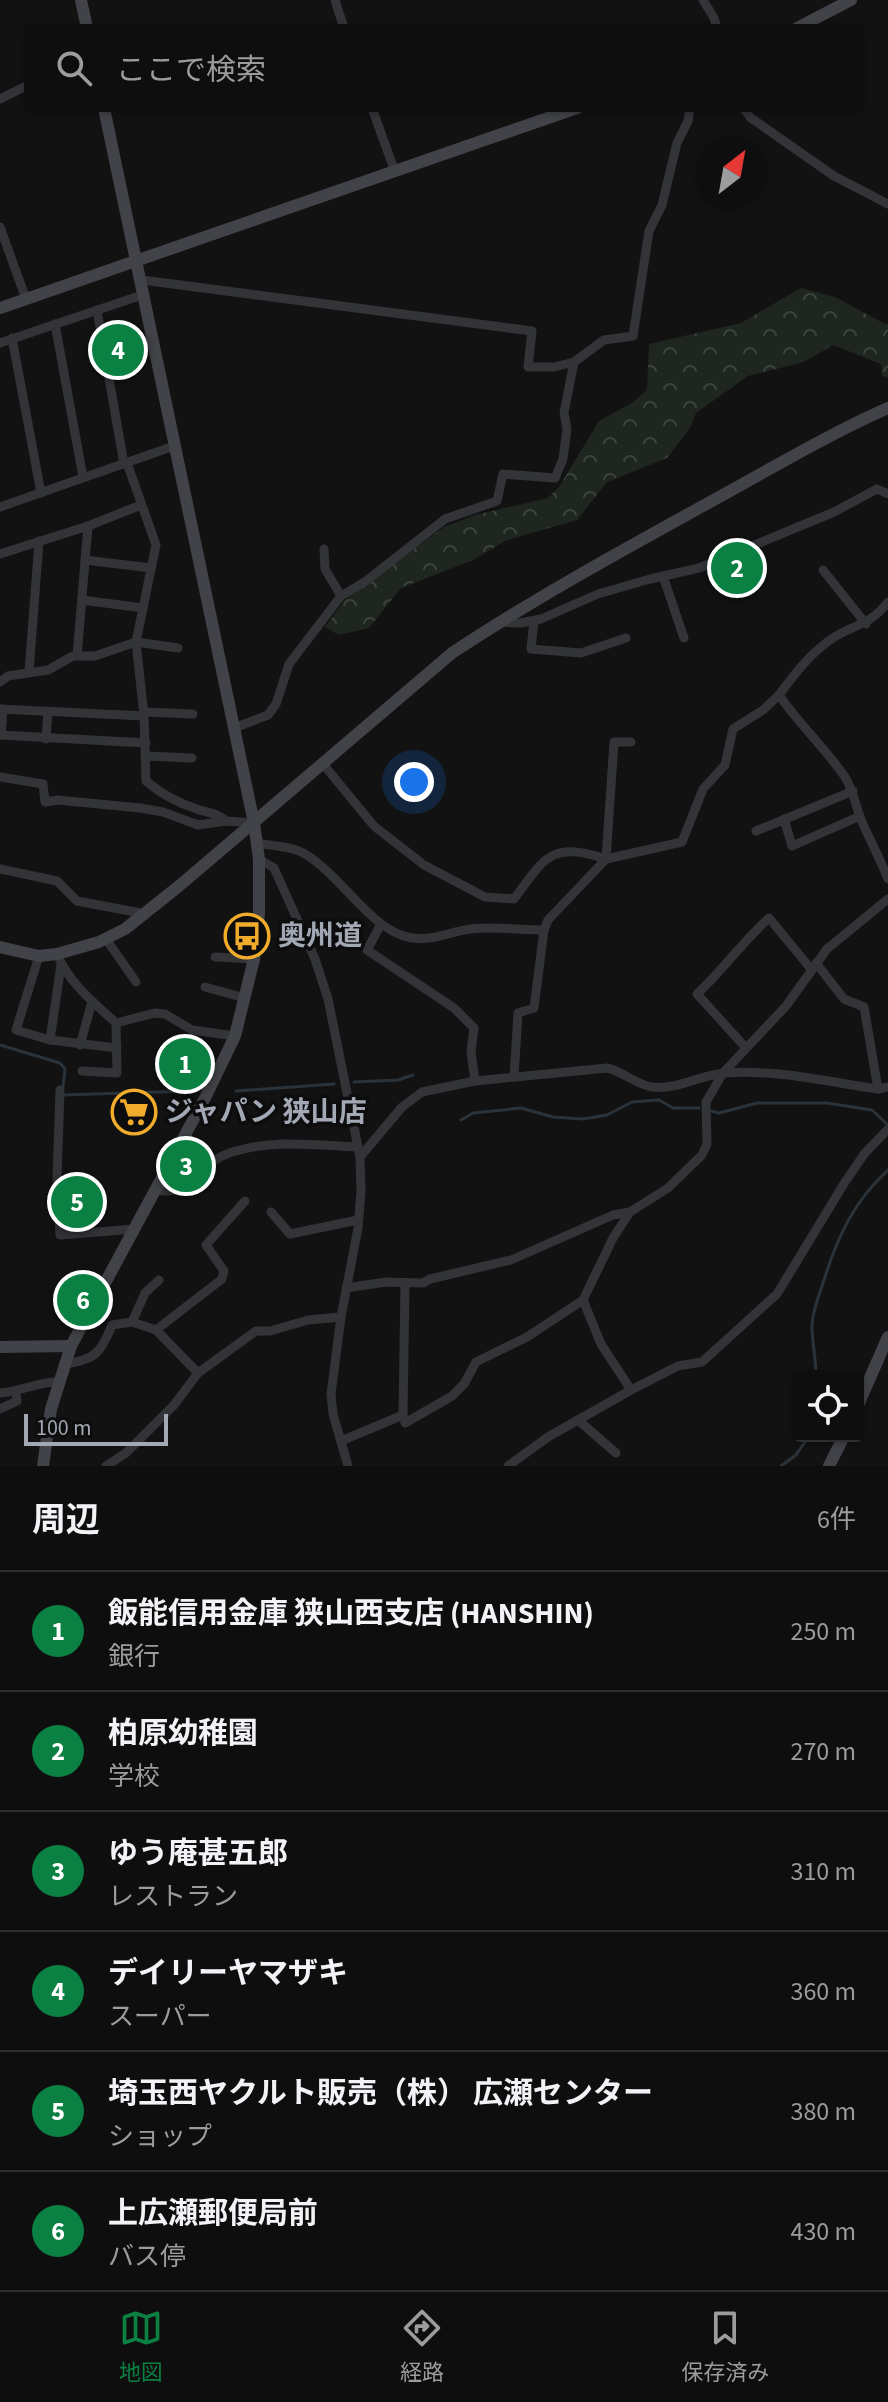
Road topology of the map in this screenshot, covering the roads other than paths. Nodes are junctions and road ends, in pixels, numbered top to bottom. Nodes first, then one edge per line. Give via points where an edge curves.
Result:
1 (81, 0) edge
2 (335, 0) edge
3 (703, 0) edge
4 (851, 0) edge
5 (86, 24) edge
6 (343, 24) edge
7 (715, 24) edge
8 (805, 24) edge
9 (24, 87) edge
10 (0, 99) edge
11 (105, 112) edge
12 (373, 112) edge
13 (566, 112) edge
14 (689, 112) edge
15 (746, 112) edge
16 (395, 172) junction
17 (888, 204) edge
18 (0, 227) edge
19 (138, 260) junction
20 (143, 287) junction
21 (26, 299) junction
22 (0, 308) edge
23 (97, 310) junction
24 (55, 324) junction
25 (12, 338) junction
26 (0, 343) edge
27 (574, 362) junction
28 (888, 408) edge
29 (174, 446) junction
30 (126, 464) junction
31 (83, 477) junction
32 (41, 493) junction
33 (888, 494) edge
34 (141, 505) junction
35 (0, 507) edge
36 (88, 526) junction
37 (39, 541) junction
38 (324, 549) dead end
39 (0, 554) edge
40 (85, 560) junction
41 (151, 568) junction
42 (823, 570) dead end
43 (663, 576) junction
44 (341, 596) junction
45 (82, 600) junction
46 (888, 602) edge
47 (143, 608) junction
48 (534, 621) junction
49 (500, 622) junction
50 (866, 624) junction
51 (626, 638) dead end
52 (684, 638) dead end
53 (136, 642) junction
54 (178, 648) dead end
55 (77, 656) junction
56 (29, 672) junction
57 (0, 682) edge
58 (779, 695) junction
59 (1, 709) edge
60 (48, 712) junction
61 (144, 714) junction
62 (193, 714) dead end
63 (234, 728) junction
64 (46, 739) junction
65 (631, 742) dead end
66 (146, 743) junction
67 (146, 756) junction
68 (192, 758) dead end
69 (323, 764) junction
70 (0, 777) edge
71 (853, 791) junction
72 (860, 816) junction
73 (784, 819) junction
74 (226, 821) junction
75 (254, 823) junction
76 (756, 831) dead end
77 (257, 843) junction
78 (259, 859) junction
79 (606, 859) junction
80 (0, 869) edge
81 (888, 879) edge
82 (888, 899) edge
83 (146, 914) junction
84 (381, 924) junction
85 (544, 930) junction
86 (106, 939) junction
87 (0, 947) edge
88 (39, 956) junction
89 (215, 957) dead end
90 (254, 959) junction
91 (59, 960) junction
92 (814, 966) junction
93 (136, 982) dead end
94 (205, 987) dead end
95 (245, 998) junction
96 (92, 1002) junction
97 (116, 1023) junction
98 (235, 1036) junction
99 (50, 1040) junction
100 (80, 1045) junction
101 (117, 1048) junction
102 (746, 1048) junction
103 (82, 1071) dead end
104 (723, 1073) junction
105 (514, 1077) junction
106 (475, 1081) junction
107 (883, 1088) edge
108 (60, 1090) dead end
109 (888, 1129) edge
110 (359, 1152) junction
111 (155, 1190) junction
112 (245, 1201) dead end
113 (271, 1212) dead end
114 (630, 1212) junction
115 (358, 1220) junction
116 (134, 1229) junction
117 (159, 1280) dead end
118 (405, 1283) junction
119 (346, 1288) junction
120 (583, 1300) junction
121 (341, 1317) junction
122 (132, 1322) junction
123 (156, 1330) junction
124 (888, 1337) edge
125 (71, 1346) junction
126 (0, 1347) edge
127 (64, 1364) junction
128 (198, 1373) junction
129 (59, 1382) junction
130 (631, 1390) junction
131 (864, 1391) edge
132 (16, 1392) junction
133 (0, 1393) edge
134 (0, 1409) edge
135 (403, 1415) junction
136 (578, 1420) junction
137 (341, 1441) junction
138 (841, 1442) edge
139 (616, 1453) dead end
140 (43, 1466) edge
141 (106, 1466) edge
142 (348, 1466) edge
143 (508, 1466) edge
144 (829, 1466) edge

1 - 5 street
2 - 6 street
3 - 7 street
4 - 8 street
9 - 10 street
11 - 19 street
12 - 16 street
13 - 16 street
14 - 27 street via 649,231 633,336 604,340
15 - 17 street via 834,176
16 - 19 street
18 - 21 street
19 - 20 street
19 - 21 street
20 - 23 street
20 - 27 street via 532,331 528,367
20 - 29 street
21 - 22 street
23 - 24 street
23 - 30 street
24 - 25 street
24 - 31 street
25 - 26 street
25 - 32 street
27 - 44 street via 564,413 563,459 555,478 503,474 497,501 445,519
28 - 49 street
29 - 30 street
29 - 63 street
30 - 31 street
30 - 34 street
31 - 32 street
32 - 35 street
33 - 43 street via 877,489 699,568
34 - 36 street
34 - 41 street via 156,545
36 - 37 street
36 - 40 street
37 - 39 street
37 - 56 street
38 - 44 street via 325,569
40 - 41 street
40 - 45 street
41 - 47 street
42 - 50 street
43 - 48 street via 598,594
43 - 52 street
44 - 63 street via 289,664 268,715
45 - 47 street
45 - 55 street
46 - 50 street
47 - 53 street
48 - 49 street
48 - 51 street via 531,649 581,653
49 - 69 street via 432,669
50 - 58 street via 821,646
53 - 54 street
53 - 55 street via 95,656
53 - 61 street
55 - 56 street via 48,670
56 - 57 street
58 - 71 street
58 - 79 street via 733,729 725,765 703,789 682,842
59 - 60 street
59 - 64 street via 1,735
60 - 61 street
60 - 64 street
61 - 62 street
61 - 66 street
63 - 75 street
64 - 66 street
65 - 79 street via 614,742
66 - 67 street
67 - 68 street
67 - 74 street via 146,781 160,793
69 - 75 street
69 - 79 street via 374,826 424,865 485,897 514,899 542,861 564,851
70 - 74 street via 43,784 45,802 140,808 198,825
71 - 72 street
71 - 73 street
72 - 73 street via 792,846
72 - 81 street
73 - 76 street
74 - 75 street
75 - 77 street
75 - 83 street
77 - 78 street
77 - 84 street via 304,853
78 - 90 street
78 - 110 street via 274,868 315,959
79 - 85 street
80 - 83 street via 57,881 77,901
82 - 92 street via 842,934
83 - 86 street
84 - 85 street via 416,939 471,929
84 - 106 street via 367,950 454,1008 474,1028
85 - 105 street via 534,1008 518,1013
86 - 91 street
86 - 93 street
87 - 88 street
88 - 91 street
88 - 99 street via 16,1030
89 - 90 street
90 - 95 street
91 - 96 street
91 - 99 street
92 - 102 street
92 - 102 street via 769,918 697,994
92 - 107 street via 844,999 864,1007
94 - 95 street
95 - 98 street
96 - 97 street
96 - 100 street
97 - 98 street via 165,1014 192,1030
97 - 101 street
98 - 111 street
99 - 100 street
100 - 101 street
101 - 103 street via 117,1073
102 - 104 street
104 - 105 street via 650,1087 607,1068
104 - 107 street
104 - 114 street via 706,1102 707,1144 702,1155 668,1188
105 - 106 street
106 - 110 street via 422,1092
108 - 116 street via 60,1235
109 - 130 street via 845,1182 777,1294 702,1362 678,1366
110 - 111 street via 257,1145 207,1164 172,1191
110 - 115 street
111 - 116 street
112 - 123 street via 206,1245 224,1271 222,1279
113 - 115 street via 290,1234
114 - 118 street via 511,1260
114 - 120 street
115 - 119 street
116 - 125 street
117 - 122 street via 145,1293
118 - 119 street
118 - 135 street
119 - 121 street
120 - 130 street via 601,1344
120 - 135 street via 476,1362 452,1396 405,1423
121 - 128 street via 256,1331
121 - 137 street via 331,1394
122 - 123 street
122 - 127 street via 112,1325 96,1355
123 - 128 street
124 - 131 street
125 - 126 street
125 - 127 street
127 - 129 street
128 - 141 street via 174,1405
129 - 132 street
129 - 140 street
130 - 136 street
132 - 133 street
132 - 134 street via 17,1401
135 - 137 street
136 - 139 street
136 - 143 street
137 - 142 street
138 - 144 street

